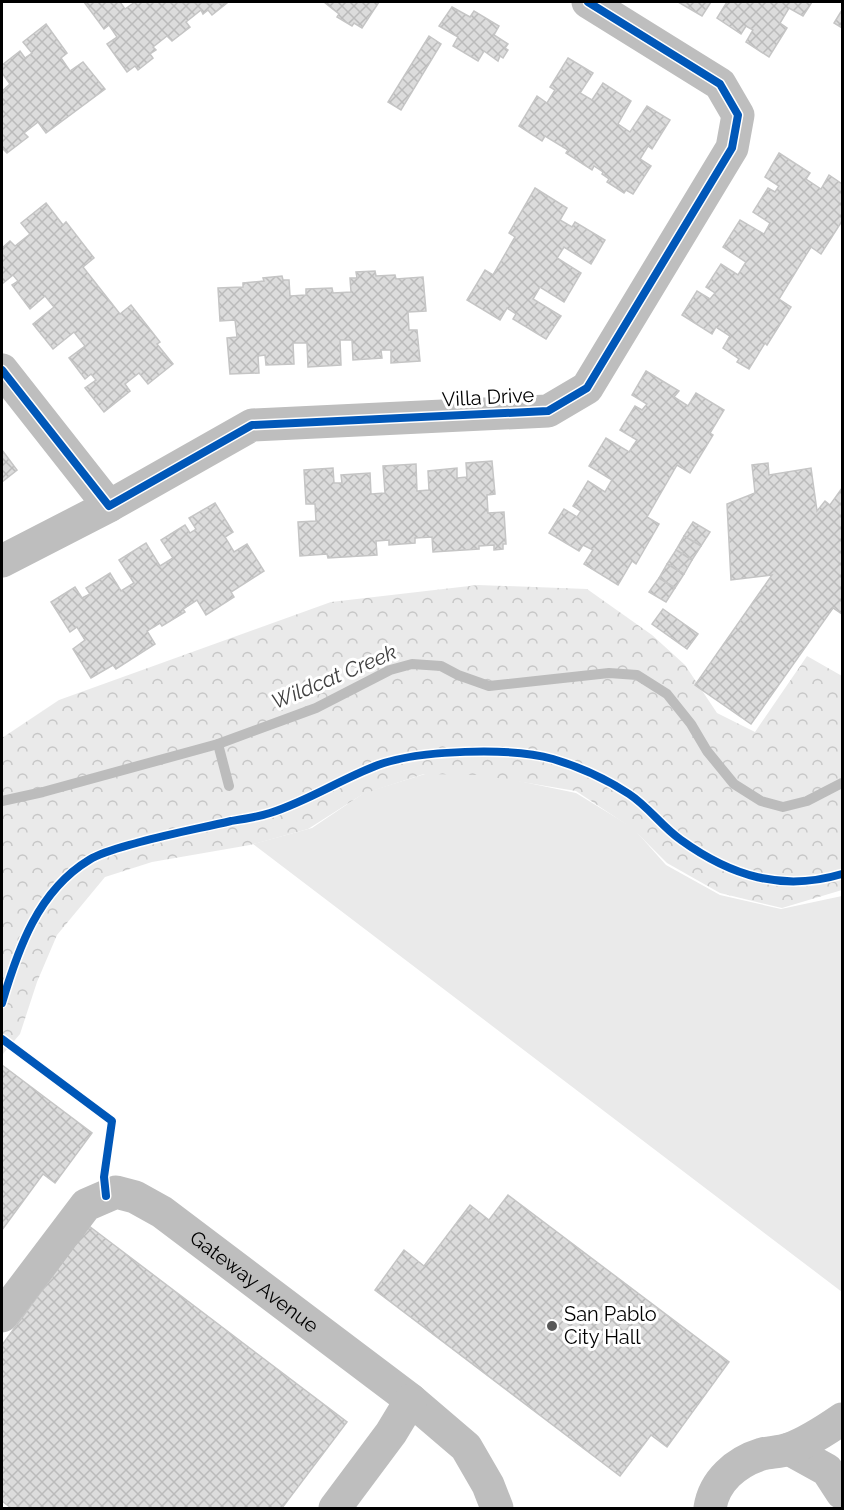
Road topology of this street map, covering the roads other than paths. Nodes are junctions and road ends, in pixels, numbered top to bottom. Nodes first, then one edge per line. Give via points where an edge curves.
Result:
1 (588, 2) edge
2 (2, 370) edge
3 (109, 506) junction
4 (2, 561) edge
5 (2, 1316) edge
6 (411, 1400) junction
7 (843, 1419) edge
8 (789, 1449) junction
9 (843, 1493) edge
10 (334, 1509) edge
11 (497, 1509) edge
12 (710, 1509) edge

1 - 3 street, Villa Drive via 720,84 738,115 732,148 587,388 548,411 252,425
2 - 3 street
3 - 4 street, Villa Drive
5 - 6 street, Gateway Avenue via 86,1205 116,1192 162,1212
6 - 10 street
6 - 11 street, Gateway Avenue via 466,1447
7 - 8 street
8 - 9 street via 827,1470
8 - 12 street via 738,1465 723,1477 711,1498

